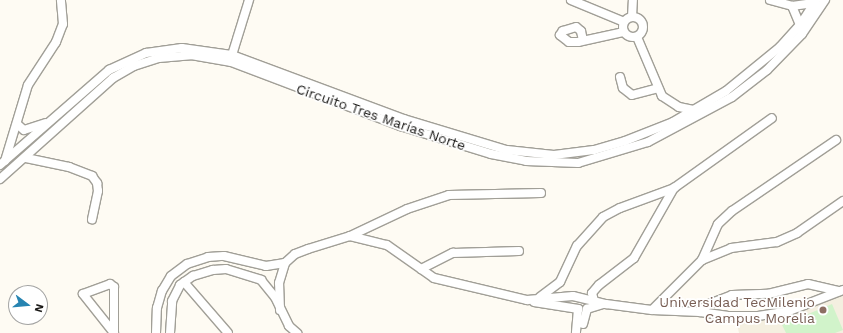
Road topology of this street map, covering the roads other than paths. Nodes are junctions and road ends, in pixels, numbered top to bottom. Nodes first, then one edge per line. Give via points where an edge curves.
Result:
1 (61, 0) edge
2 (249, 0) edge
3 (571, 0) edge
4 (633, 0) edge
5 (770, 0) edge
6 (825, 0) edge
7 (815, 2) edge
8 (792, 6) junction
9 (632, 17) junction
10 (624, 22) junction
11 (800, 25) junction
12 (623, 32) junction
13 (637, 37) junction
14 (583, 40) dead end
15 (182, 52) junction
16 (232, 55) junction
17 (764, 67) junction
18 (620, 77) dead end
19 (658, 88) junction
20 (695, 110) junction
21 (772, 118) dead end
22 (51, 121) junction
23 (402, 123) junction
24 (17, 124) junction
25 (836, 140) dead end
26 (26, 158) junction
27 (2, 163) edge
28 (0, 179) edge
29 (674, 188) junction
30 (541, 193) dead end
31 (843, 201) edge
32 (92, 218) dead end
33 (350, 236) junction
34 (519, 251) dead end
35 (702, 260) junction
36 (285, 263) junction
37 (420, 269) junction
38 (184, 282) junction
39 (841, 290) edge
40 (531, 300) junction
41 (594, 301) junction
42 (606, 304) junction
43 (280, 310) junction
44 (652, 310) junction
45 (700, 312) junction
46 (157, 332) edge
47 (168, 332) edge
48 (114, 333) edge
49 (228, 333) edge
50 (297, 333) edge
51 (576, 333) edge
52 (581, 333) edge

1 - 24 street via 62,24 56,42 28,85
2 - 16 street
3 - 10 street
4 - 9 street
5 - 8 street
6 - 17 street, Circuito Tres Marías Norte via 802,34
7 - 8 street
7 - 11 street, Circuito Tres Marías Norte
8 - 11 street
9 - 10 street
9 - 13 street via 640,20 643,25 642,32
10 - 12 street
11 - 17 street, Circuito Tres Marías Norte
12 - 13 street via 631,38
12 - 14 street
13 - 19 street
15 - 16 street, Circuito Tres Marías Norte
15 - 22 street, Circuito Tres Marías Norte via 146,53 125,61 110,70
15 - 23 street, Circuito Tres Marías Norte via 231,62
15 - 26 street, Circuito Tres Marías Norte via 140,64 113,78
16 - 23 street, Circuito Tres Marías Norte
17 - 20 street, Circuito Tres Marías Norte
17 - 23 street, Circuito Tres Marías Norte via 732,97 648,142 578,163 526,161 491,154
18 - 19 street via 623,88 632,95
19 - 20 street via 669,102 684,109
20 - 23 street, Circuito Tres Marías Norte via 674,122 625,141 594,150 554,155 507,150
21 - 29 street
22 - 24 street via 31,129 20,128
22 - 27 street, Circuito Tres Marías Norte
24 - 27 street
25 - 35 street via 727,215 709,239
26 - 28 street, Circuito Tres Marías Norte
26 - 32 street via 69,167 92,176 98,191
29 - 40 street via 620,208 603,218 577,246 560,282 546,295
29 - 41 street via 634,258 599,285 592,293
30 - 33 street via 443,197 407,209
31 - 35 street via 797,233 777,242 731,248
33 - 36 street via 318,244 295,254
33 - 37 street via 387,245
34 - 37 street via 453,253
35 - 44 street
36 - 43 street via 279,283
36 - 46 street via 266,266 224,256 208,257 188,264 171,276 162,291 157,308
37 - 40 street via 434,278
38 - 43 street via 193,276 213,270 236,270 261,280 275,297
38 - 47 street via 172,302
38 - 49 street
39 - 45 street via 789,311 758,316 727,316
39 - 45 street via 808,284 768,294 732,295 709,304
40 - 41 street via 573,296
40 - 51 street via 547,305 574,307 579,314
41 - 42 street
42 - 44 street
42 - 52 street via 587,310
43 - 50 street via 289,326
44 - 45 street
48 - 48 street via 85,298 85,291 110,284 114,287

